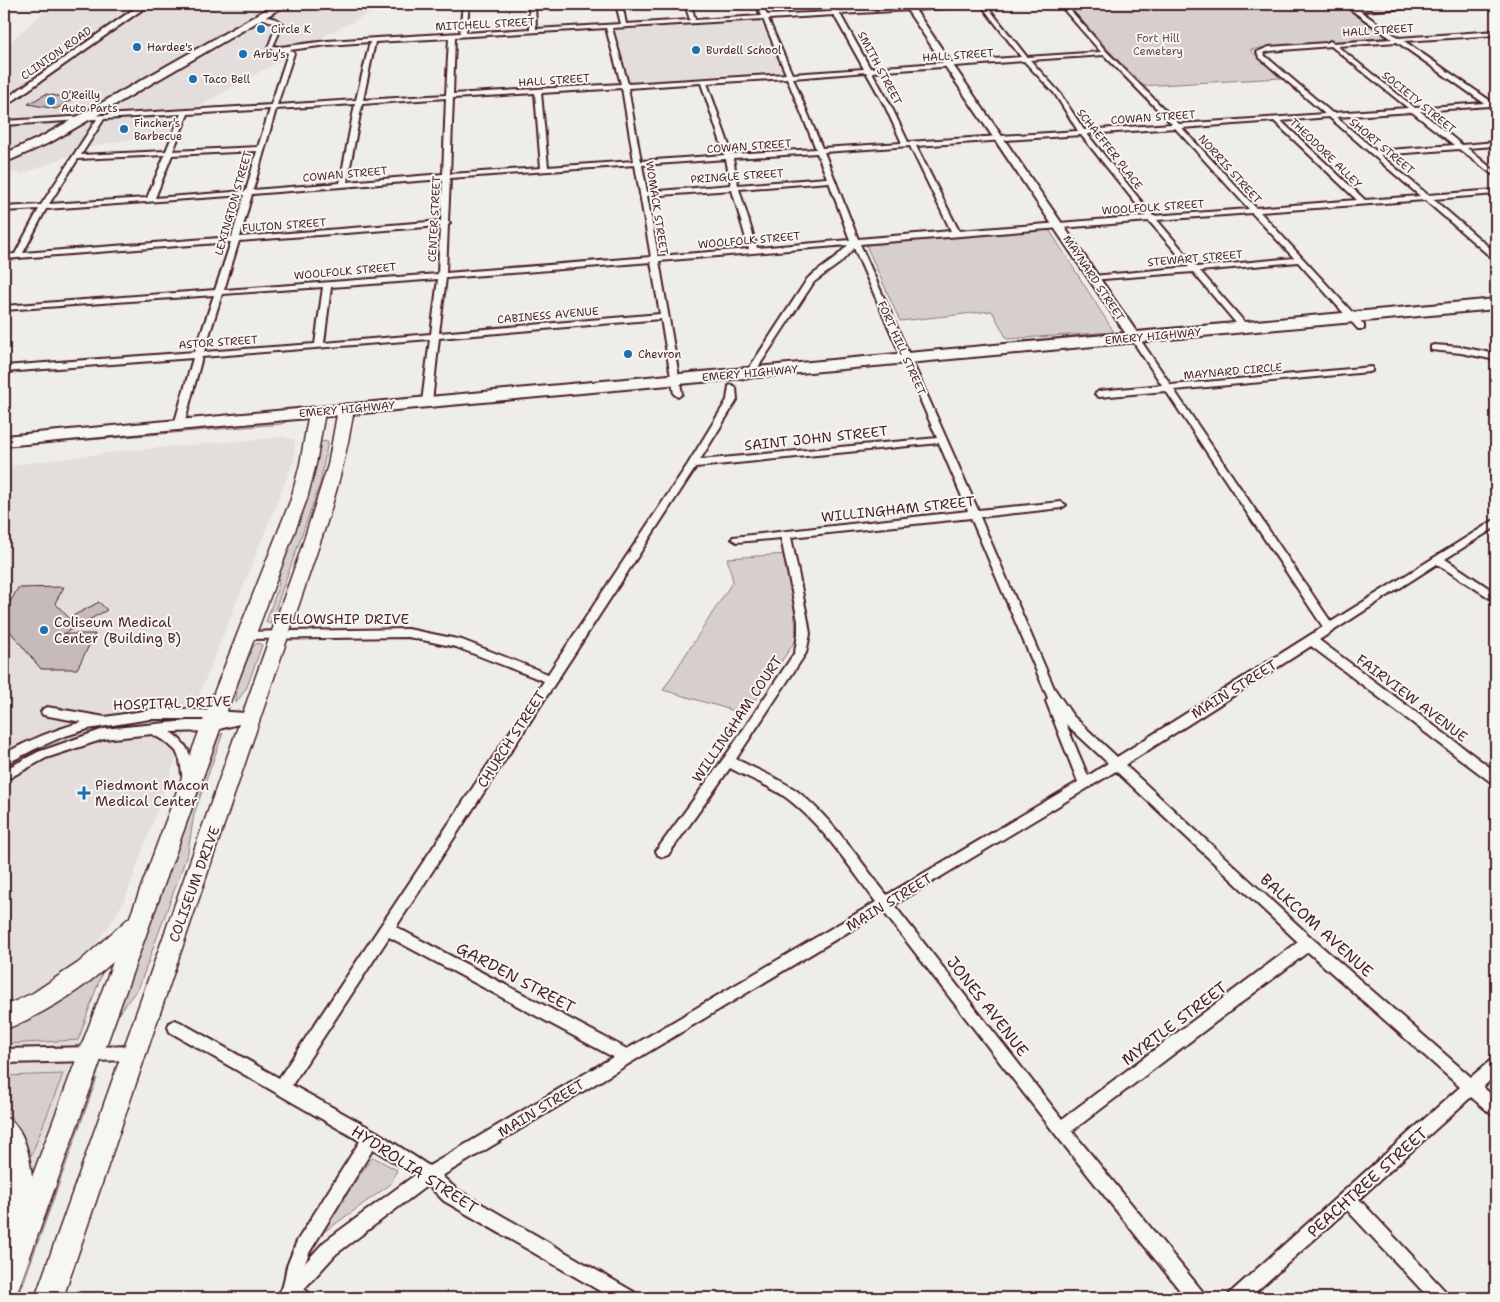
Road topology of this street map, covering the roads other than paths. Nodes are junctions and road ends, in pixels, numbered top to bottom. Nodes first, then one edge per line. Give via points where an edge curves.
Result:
1 (146, 4) edge
2 (283, 4) edge
3 (466, 4) edge
4 (532, 4) edge
5 (619, 4) edge
6 (688, 4) edge
7 (759, 4) edge
8 (831, 4) edge
9 (983, 4) edge
10 (987, 4) edge
11 (1062, 4) edge
12 (1346, 4) edge
13 (1424, 4) edge
14 (1444, 4) edge
15 (908, 6) edge
16 (1356, 10) junction
17 (836, 12) junction
18 (261, 16) junction
19 (764, 16) junction
20 (693, 21) junction
21 (624, 26) junction
22 (609, 27) junction
23 (534, 31) junction
24 (1496, 33) edge
25 (463, 35) junction
26 (452, 36) junction
27 (1398, 38) junction
28 (373, 40) junction
29 (1330, 44) junction
30 (281, 49) junction
31 (1262, 50) joint
32 (1105, 54) junction
33 (1026, 60) junction
34 (950, 65) junction
35 (869, 71) junction
36 (790, 76) junction
37 (703, 81) junction
38 (625, 86) junction
39 (538, 92) junction
40 (450, 97) junction
41 (359, 102) junction
42 (4, 104) edge
43 (1494, 105) edge
44 (272, 107) junction
45 (1412, 109) junction
46 (185, 113) junction
47 (1330, 114) junction
48 (102, 118) junction
49 (1275, 118) junction
50 (82, 119) junction
51 (4, 123) edge
52 (1177, 126) junction
53 (1082, 132) junction
54 (999, 138) junction
55 (909, 144) junction
56 (1496, 144) edge
57 (1459, 147) junction
58 (260, 149) junction
59 (821, 150) junction
60 (1375, 153) junction
61 (170, 154) junction
62 (77, 157) junction
63 (730, 157) junction
64 (4, 159) edge
65 (638, 163) junction
66 (545, 170) junction
67 (1496, 175) edge
68 (448, 176) junction
69 (832, 180) junction
70 (343, 184) junction
71 (734, 187) junction
72 (248, 192) junction
73 (1496, 192) edge
74 (644, 194) junction
75 (1426, 197) junction
76 (150, 200) junction
77 (1363, 202) junction
78 (44, 206) junction
79 (4, 209) edge
80 (1255, 211) junction
81 (1152, 219) junction
82 (446, 224) junction
83 (1059, 225) junction
84 (956, 233) junction
85 (235, 240) junction
86 (855, 242) junction
87 (754, 252) junction
88 (18, 256) junction
89 (4, 257) edge
90 (862, 257) junction
91 (1496, 257) edge
92 (654, 260) junction
93 (1298, 260) junction
94 (836, 261) junction
95 (1193, 269) junction
96 (442, 275) junction
97 (1093, 278) junction
98 (327, 284) junction
99 (219, 293) junction
100 (1496, 304) edge
101 (4, 308) edge
102 (1496, 315) edge
103 (664, 316) junction
104 (1356, 322) junction
105 (1244, 327) junction
106 (435, 337) junction
107 (1138, 342) junction
108 (319, 346) junction
109 (1434, 348) dead end
110 (199, 355) junction
111 (1496, 357) edge
112 (910, 365) junction
113 (4, 369) edge
114 (1369, 369) dead end
115 (750, 373) junction
116 (677, 387) junction
117 (732, 388) junction
118 (1168, 388) junction
119 (1099, 394) dead end
120 (427, 402) junction
121 (345, 416) junction
122 (316, 419) junction
123 (178, 425) junction
124 (941, 440) junction
125 (4, 441) edge
126 (4, 451) edge
127 (693, 464) junction
128 (1061, 505) dead end
129 (974, 515) junction
130 (1496, 522) edge
131 (785, 534) junction
132 (737, 539) dead end
133 (1437, 559) junction
134 (1496, 598) edge
135 (1330, 628) junction
136 (280, 634) junction
137 (245, 635) junction
138 (1310, 640) junction
139 (550, 679) junction
140 (1048, 690) junction
141 (47, 712) dead end
142 (252, 716) junction
143 (105, 720) junction
144 (213, 720) junction
145 (155, 730) junction
146 (4, 760) edge
147 (728, 761) junction
148 (1117, 764) junction
149 (4, 776) edge
150 (1496, 779) edge
151 (1085, 784) junction
152 (187, 790) junction
153 (663, 851) dead end
154 (886, 904) junction
155 (139, 922) junction
156 (387, 929) junction
157 (1308, 944) junction
158 (4, 1018) edge
159 (175, 1027) dead end
160 (134, 1053) junction
161 (92, 1054) junction
162 (4, 1056) edge
163 (628, 1057) junction
164 (1496, 1065) edge
165 (282, 1087) junction
166 (1471, 1088) junction
167 (1496, 1109) edge
168 (4, 1130) edge
169 (1062, 1130) junction
170 (372, 1138) junction
171 (429, 1175) junction
172 (1348, 1200) junction
173 (16, 1259) junction
174 (4, 1290) edge
175 (292, 1295) edge
176 (49, 1298) edge
177 (628, 1298) edge
178 (1198, 1298) edge
179 (1237, 1298) edge
180 (1440, 1298) edge

1 - 42 street, CLINTON ROAD
2 - 18 highway
3 - 25 street
4 - 23 street
5 - 21 street
6 - 20 street
7 - 19 street, FORT HILL STREET
8 - 17 street, SMITH STREET
9 - 10 street, MITCHELL STREET
9 - 15 street, MITCHELL STREET
9 - 33 street, SCHAEFFER PLACE
11 - 32 street, NORRIS STREET
12 - 16 street
13 - 14 street
13 - 16 street
15 - 17 street, MITCHELL STREET
15 - 34 street, MAYNARD STREET
16 - 27 street
17 - 19 street, MITCHELL STREET
17 - 35 street, SMITH STREET
18 - 30 street, LEXINGTON STREET via 279,22 270,45
18 - 50 highway
19 - 20 street, MITCHELL STREET
19 - 36 street, FORT HILL STREET
20 - 21 street, MITCHELL STREET
21 - 22 street, MITCHELL STREET
22 - 23 street, MITCHELL STREET
22 - 38 street, WOMACK STREET
23 - 25 street, MITCHELL STREET
24 - 27 street, HALL STREET
25 - 26 street, MITCHELL STREET
26 - 28 street, MITCHELL STREET
26 - 40 street, CENTER STREET
27 - 29 street, HALL STREET
27 - 43 street
28 - 30 street, MITCHELL STREET
28 - 41 street
29 - 31 street, HALL STREET
29 - 45 street, SOCIETY STREET
30 - 44 street, LEXINGTON STREET via 291,53
31 - 47 street, SHORT STREET via 1261,56
32 - 33 street, HALL STREET
32 - 52 street, NORRIS STREET
33 - 34 street, HALL STREET
33 - 53 street, SCHAEFFER PLACE via 1057,93
34 - 35 street, HALL STREET
34 - 54 street, MAYNARD STREET
35 - 36 street, HALL STREET
35 - 55 street, SMITH STREET
36 - 37 street, HALL STREET
36 - 59 street, FORT HILL STREET
37 - 38 street, HALL STREET
37 - 63 street
38 - 39 street, HALL STREET
38 - 65 street, WOMACK STREET
39 - 40 street, HALL STREET
39 - 66 street
40 - 41 street, HALL STREET
40 - 68 street, CENTER STREET
41 - 44 street, HALL STREET
41 - 70 street
43 - 45 street, COWAN STREET
44 - 46 street, HALL STREET
44 - 58 street, LEXINGTON STREET
45 - 47 street, COWAN STREET
45 - 57 street, SOCIETY STREET
46 - 48 street, HALL STREET
46 - 61 street
47 - 49 street, COWAN STREET
47 - 60 street, SHORT STREET
48 - 50 street, HALL STREET
48 - 62 street
49 - 52 street, COWAN STREET
49 - 77 street, THEODORE ALLEY
50 - 51 street, HALL STREET
50 - 64 highway
52 - 53 street, COWAN STREET
52 - 80 street, NORRIS STREET
53 - 54 street, COWAN STREET
53 - 81 street, SCHAEFFER PLACE
54 - 55 street, COWAN STREET
54 - 83 street, MAYNARD STREET
55 - 59 street, COWAN STREET
55 - 84 street, SMITH STREET
56 - 57 street
57 - 60 street
57 - 67 street, SOCIETY STREET
58 - 61 street
58 - 72 street, LEXINGTON STREET
59 - 63 street, COWAN STREET
59 - 69 street, FORT HILL STREET
60 - 75 street, SHORT STREET
61 - 62 street
61 - 76 street
62 - 78 street
63 - 65 street, COWAN STREET
63 - 71 street
65 - 66 street, COWAN STREET
65 - 74 street, WOMACK STREET
66 - 68 street, COWAN STREET
68 - 70 street, COWAN STREET
68 - 82 street, CENTER STREET
69 - 71 street, PRINGLE STREET
69 - 86 street, FORT HILL STREET
70 - 72 street, COWAN STREET
71 - 74 street, PRINGLE STREET
71 - 87 street
72 - 76 street, COWAN STREET
72 - 85 street, LEXINGTON STREET
73 - 75 street, WOOLFOLK STREET
74 - 92 street, WOMACK STREET
75 - 77 street, WOOLFOLK STREET
75 - 91 street, SHORT STREET
76 - 78 street, COWAN STREET
77 - 80 street, WOOLFOLK STREET
78 - 79 street, COWAN STREET
78 - 88 street
80 - 81 street, WOOLFOLK STREET
80 - 93 street, NORRIS STREET
81 - 83 street, WOOLFOLK STREET
81 - 95 street, SCHAEFFER PLACE
82 - 85 street, FULTON STREET
82 - 96 street, CENTER STREET
83 - 84 street, WOOLFOLK STREET
83 - 97 street, MAYNARD STREET
84 - 86 street, WOOLFOLK STREET
85 - 88 street, FULTON STREET
85 - 99 street, LEXINGTON STREET
86 - 87 street, WOOLFOLK STREET
86 - 90 street, FORT HILL STREET
86 - 94 street
87 - 92 street, WOOLFOLK STREET
88 - 89 street, FULTON STREET
90 - 94 street
90 - 112 street, FORT HILL STREET
92 - 96 street, WOOLFOLK STREET
92 - 103 street, WOMACK STREET
93 - 95 street, STEWART STREET
93 - 104 street, NORRIS STREET
94 - 115 street via 806,286
95 - 97 street, STEWART STREET
95 - 105 street, SCHAEFFER PLACE
96 - 98 street, WOOLFOLK STREET
96 - 106 street, CENTER STREET
97 - 107 street, MAYNARD STREET
98 - 99 street, WOOLFOLK STREET
98 - 108 street
99 - 101 street, WOOLFOLK STREET
99 - 110 street, LEXINGTON STREET
100 - 104 highway, EMERY HIGHWAY
102 - 104 highway, EMERY HIGHWAY
103 - 106 street, CABINESS AVENUE
103 - 116 street, WOMACK STREET
104 - 105 highway, EMERY HIGHWAY
104 - 107 highway, EMERY HIGHWAY
105 - 107 highway, EMERY HIGHWAY
106 - 108 street, ASTOR STREET
106 - 120 street, CENTER STREET
107 - 112 highway, EMERY HIGHWAY
107 - 118 street, MAYNARD STREET
108 - 110 street, ASTOR STREET
109 - 111 street
110 - 113 street, ASTOR STREET
110 - 123 street, LEXINGTON STREET
112 - 115 highway, EMERY HIGHWAY
112 - 117 highway, EMERY HIGHWAY
112 - 124 street, FORT HILL STREET
114 - 118 street, MAYNARD CIRCLE
115 - 116 highway, EMERY HIGHWAY
116 - 117 highway, EMERY HIGHWAY
116 - 120 highway, EMERY HIGHWAY
116 - 121 highway, EMERY HIGHWAY
117 - 127 street, CHURCH STREET via 732,400
118 - 119 street, MAYNARD CIRCLE
118 - 135 street, MAYNARD STREET
120 - 121 highway, EMERY HIGHWAY
121 - 122 highway, EMERY HIGHWAY
121 - 136 main road, COLISEUM DRIVE via 330,488
122 - 123 highway, EMERY HIGHWAY
122 - 126 highway, EMERY HIGHWAY
122 - 137 main road via 299,500
123 - 125 highway, EMERY HIGHWAY
124 - 127 street, SAINT JOHN STREET
124 - 129 street, FORT HILL STREET
127 - 139 street, CHURCH STREET
128 - 129 street, WILLINGHAM STREET
129 - 131 street, WILLINGHAM STREET
129 - 140 street, FORT HILL STREET
130 - 133 street, MAIN STREET
131 - 132 street, WILLINGHAM STREET
131 - 147 street, WILLINGHAM COURT via 803,621 800,653
133 - 134 street
133 - 135 street, MAIN STREET
135 - 138 street, MAIN STREET
136 - 137 street, FELLOWSHIP DRIVE
136 - 139 street, FELLOWSHIP DRIVE via 408,633 458,643
136 - 142 main road, COLISEUM DRIVE
137 - 144 main road
138 - 148 street, MAIN STREET
138 - 150 street, FAIRVIEW AVENUE
139 - 156 street, CHURCH STREET
140 - 148 street, FORT HILL STREET via 1069,719
140 - 151 street, FORT HILL STREET
141 - 143 street
142 - 144 street, HOSPITAL DRIVE
142 - 160 main road, COLISEUM DRIVE
143 - 144 street, HOSPITAL DRIVE via 128,717
143 - 146 street, HOSPITAL DRIVE via 37,742
144 - 145 street, HOSPITAL DRIVE
144 - 152 main road
145 - 149 street, HOSPITAL DRIVE via 104,734 70,744 42,754
145 - 152 street, HOSPITAL DRIVE via 177,742 185,752
147 - 153 street, WILLINGHAM COURT
147 - 154 street, JONES AVENUE via 776,785 809,810
148 - 151 street, MAIN STREET
148 - 157 street, BALKCOM AVENUE
151 - 154 street, MAIN STREET
152 - 155 main road
154 - 163 street, MAIN STREET
154 - 169 street, JONES AVENUE
155 - 158 main road via 86,971 41,1001
155 - 161 main road
156 - 163 street, GARDEN STREET
156 - 165 street, CHURCH STREET
157 - 166 street, BALKCOM AVENUE
157 - 169 street, MYRTLE STREET
159 - 165 street, HYDROLIA STREET
160 - 161 street
160 - 176 main road, COLISEUM DRIVE
161 - 162 street
161 - 173 main road
163 - 171 street, MAIN STREET
164 - 166 street, PEACHTREE STREET
165 - 170 street, HYDROLIA STREET
166 - 167 street, BALKCOM AVENUE
166 - 172 street, PEACHTREE STREET
168 - 173 main road via 16,1163 20,1188
169 - 178 street, JONES AVENUE
170 - 171 street, HYDROLIA STREET
170 - 175 street, MAIN STREET via 303,1247 295,1266
171 - 175 street, MAIN STREET via 330,1248
171 - 177 street, HYDROLIA STREET via 450,1195
172 - 179 street, PEACHTREE STREET
172 - 180 street
173 - 174 main road

